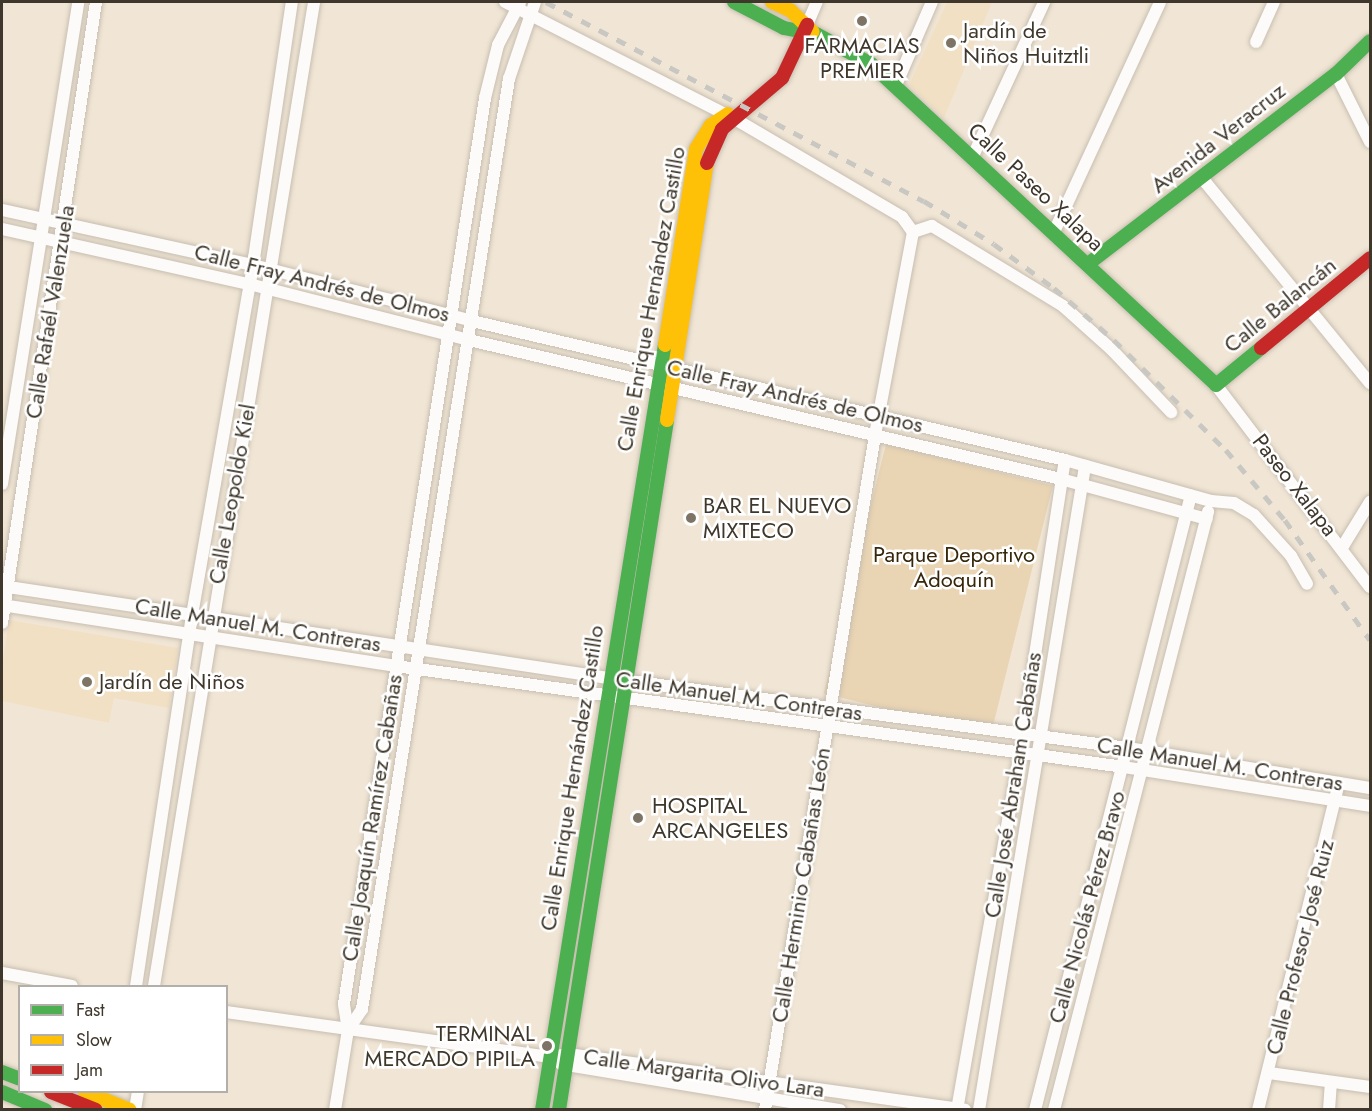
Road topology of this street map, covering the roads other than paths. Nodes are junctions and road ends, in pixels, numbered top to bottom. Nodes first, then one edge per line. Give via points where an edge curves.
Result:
1 (78, 2) edge
2 (96, 2) edge
3 (292, 2) edge
4 (314, 2) edge
5 (535, 2) edge
6 (734, 2) edge
7 (772, 2) edge
8 (817, 2) edge
9 (932, 2) edge
10 (1044, 2) edge
11 (1160, 2) edge
12 (1274, 2) edge
13 (514, 4) edge
14 (530, 15) junction
15 (808, 31) junction
16 (1371, 41) edge
17 (1256, 42) dead end
18 (1336, 74) junction
19 (896, 85) junction
20 (731, 117) junction
21 (1371, 142) edge
22 (973, 156) junction
23 (475, 160) junction
24 (497, 164) junction
25 (1202, 178) junction
26 (2, 210) edge
27 (44, 218) junction
28 (64, 223) junction
29 (2, 229) edge
30 (913, 232) junction
31 (1053, 234) junction
32 (41, 235) junction
33 (62, 240) junction
34 (1371, 258) edge
35 (1088, 264) junction
36 (253, 265) junction
37 (271, 270) junction
38 (249, 284) junction
39 (268, 288) junction
40 (1307, 309) junction
41 (449, 315) junction
42 (472, 321) junction
43 (446, 335) junction
44 (469, 340) junction
45 (660, 364) junction
46 (677, 369) junction
47 (1371, 383) edge
48 (657, 384) junction
49 (1216, 385) junction
50 (675, 388) junction
51 (1171, 412) dead end
52 (879, 415) junction
53 (875, 435) junction
54 (428, 453) junction
55 (451, 456) junction
56 (1065, 460) junction
57 (1084, 466) junction
58 (1061, 479) junction
59 (2, 484) edge
60 (1082, 484) junction
61 (1191, 495) junction
62 (1211, 501) junction
63 (1371, 502) edge
64 (1186, 513) junction
65 (1207, 519) junction
66 (417, 525) junction
67 (440, 528) junction
68 (1342, 546) junction
69 (1307, 584) dead end
70 (4, 586) edge
71 (1371, 587) edge
72 (3, 605) edge
73 (192, 615) junction
74 (211, 619) junction
75 (2, 623) edge
76 (189, 635) junction
77 (208, 638) junction
78 (399, 647) junction
79 (421, 650) junction
80 (396, 666) junction
81 (418, 669) junction
82 (608, 678) junction
83 (628, 681) junction
84 (606, 695) junction
85 (625, 698) junction
86 (830, 708) junction
87 (828, 726) junction
88 (1023, 734) junction
89 (1042, 737) junction
90 (1128, 748) junction
91 (1148, 752) junction
92 (1020, 753) junction
93 (1040, 756) junction
94 (1124, 767) junction
95 (1144, 770) junction
96 (378, 780) junction
97 (1340, 783) junction
98 (399, 784) junction
99 (1371, 788) edge
100 (1335, 801) junction
101 (1371, 806) edge
102 (359, 898) junction
103 (380, 901) junction
104 (2, 973) edge
105 (62, 985) edge
106 (136, 985) edge
107 (154, 985) edge
108 (228, 1012) edge
109 (348, 1030) junction
110 (550, 1057) junction
111 (2, 1059) edge
112 (567, 1060) junction
113 (18, 1065) edge
114 (2, 1072) edge
115 (1269, 1073) junction
116 (18, 1078) edge
117 (769, 1082) junction
118 (1331, 1083) junction
119 (1371, 1087) edge
120 (2, 1092) edge
121 (54, 1093) edge
122 (89, 1093) edge
123 (138, 1093) edge
124 (123, 1102) edge
125 (2, 1103) edge
126 (766, 1104) edge
127 (960, 1109) edge
128 (17, 1110) edge
129 (45, 1110) edge
130 (96, 1110) edge
131 (135, 1110) edge
132 (335, 1110) edge
133 (542, 1110) edge
134 (559, 1110) edge
135 (840, 1110) edge
136 (979, 1110) edge
137 (1035, 1110) edge
138 (1054, 1110) edge
139 (1258, 1110) edge
140 (1329, 1110) edge

1 - 27 street, Calle Rafaél Valenzuela
2 - 28 street, Calle Rafaél Valenzuela
3 - 36 street, Calle Leopoldo Kiel
4 - 37 street, Calle Leopoldo Kiel
5 - 14 street, Calle Joaquín Ramírez Cabañas
6 - 15 main road, Calle Paseo Xalapa
7 - 15 main road, Calle Paseo Xalapa
8 - 15 street
9 - 19 street
10 - 22 street
11 - 31 street
12 - 17 street
13 - 14 street
13 - 23 street, Calle Joaquín Ramírez Cabañas via 493,61
14 - 20 street
14 - 24 street, Calle Joaquín Ramírez Cabañas via 509,79
15 - 19 main road, Calle Paseo Xalapa via 848,49
15 - 20 main road, Calle Enrique Hernández Castillo via 782,78
16 - 18 main road, Avenida Veracruz
18 - 21 street
18 - 25 main road, Avenida Veracruz
19 - 22 main road, Calle Paseo Xalapa
20 - 30 street via 902,217
20 - 45 main road, Calle Enrique Hernández Castillo via 711,125 696,149
20 - 46 main road, Calle Enrique Hernández Castillo via 716,138 708,159
22 - 31 main road, Calle Paseo Xalapa
23 - 24 street
23 - 41 street, Calle Joaquín Ramírez Cabañas
24 - 42 street, Calle Joaquín Ramírez Cabañas
25 - 35 main road, Avenida Veracruz
25 - 40 street
26 - 27 street, Calle Fray Andrés de Olmos
27 - 28 street, Calle Fray Andrés de Olmos
27 - 32 street, Calle Rafaél Valenzuela
28 - 33 street, Calle Rafaél Valenzuela
28 - 36 street, Calle Fray Andrés de Olmos
29 - 32 street, Calle Fray Andrés de Olmos
30 - 51 street via 932,226 1063,306 1113,350
30 - 52 street, Calle Herminio Cabañas León
31 - 35 main road, Calle Paseo Xalapa
32 - 33 street, Calle Fray Andrés de Olmos
32 - 59 street, Calle Rafaél Valenzuela
33 - 38 street, Calle Fray Andrés de Olmos
33 - 70 street, Calle Rafaél Valenzuela
34 - 40 main road, Calle Balancán
35 - 49 main road, Calle Paseo Xalapa
36 - 37 street, Calle Fray Andrés de Olmos
36 - 38 street, Calle Leopoldo Kiel
37 - 39 street, Calle Leopoldo Kiel
37 - 41 street, Calle Fray Andrés de Olmos
38 - 39 street, Calle Fray Andrés de Olmos
38 - 73 street, Calle Leopoldo Kiel
39 - 43 street, Calle Fray Andrés de Olmos
39 - 74 street, Calle Leopoldo Kiel
40 - 47 street
40 - 49 main road, Calle Balancán
41 - 42 street, Calle Fray Andrés de Olmos
41 - 43 street, Calle Joaquín Ramírez Cabañas
42 - 44 street, Calle Joaquín Ramírez Cabañas
42 - 45 street, Calle Fray Andrés de Olmos
43 - 44 street, Calle Fray Andrés de Olmos
43 - 54 street, Calle Joaquín Ramírez Cabañas
44 - 48 street, Calle Fray Andrés de Olmos
44 - 55 street, Calle Joaquín Ramírez Cabañas
45 - 46 street, Calle Fray Andrés de Olmos
45 - 48 main road, Calle Enrique Hernández Castillo
46 - 50 main road, Calle Enrique Hernández Castillo
46 - 52 street, Calle Fray Andrés de Olmos
48 - 50 street, Calle Fray Andrés de Olmos
48 - 82 main road, Calle Enrique Hernández Castillo
49 - 68 street, Paseo Xalapa
50 - 53 street, Calle Fray Andrés de Olmos
50 - 83 main road, Calle Enrique Hernández Castillo
52 - 53 street, Calle Herminio Cabañas León
52 - 56 street, Calle Fray Andrés de Olmos
53 - 58 street, Calle Fray Andrés de Olmos
53 - 86 street, Calle Herminio Cabañas León
54 - 55 street
54 - 66 street, Calle Joaquín Ramírez Cabañas
55 - 67 street, Calle Joaquín Ramírez Cabañas
56 - 57 street, Calle Fray Andrés de Olmos
56 - 58 street, Calle José Abraham Cabañas
57 - 60 street, Calle José Abraham Cabañas
57 - 61 street, Calle Fray Andrés de Olmos
58 - 60 street, Calle Fray Andrés de Olmos
58 - 88 street, Calle José Abraham Cabañas
60 - 64 street, Calle Fray Andrés de Olmos
60 - 89 street, Calle José Abraham Cabañas
61 - 62 street, Calle Fray Andrés de Olmos
61 - 64 street, Calle Nicolás Pérez Bravo
62 - 65 street, Calle Nicolás Pérez Bravo
62 - 69 street, Calle Fray Andrés de Olmos via 1234,503 1254,515 1291,556
63 - 68 street
64 - 65 street, Calle Fray Andrés de Olmos
64 - 90 street, Calle Nicolás Pérez Bravo
65 - 91 street, Calle Nicolás Pérez Bravo
66 - 67 street
66 - 78 street, Calle Joaquín Ramírez Cabañas
67 - 79 street, Calle Joaquín Ramírez Cabañas
68 - 71 street, Paseo Xalapa
70 - 72 street, Calle Rafaél Valenzuela
70 - 73 street, Calle Manuel M. Contreras
72 - 75 street, Calle Rafaél Valenzuela
72 - 76 street, Calle Manuel M. Contreras
73 - 74 street, Calle Manuel M. Contreras
73 - 76 street, Calle Leopoldo Kiel
74 - 77 street, Calle Leopoldo Kiel
74 - 78 street, Calle Manuel M. Contreras
76 - 77 street, Calle Manuel M. Contreras
76 - 106 street, Calle Leopoldo Kiel
77 - 80 street, Calle Manuel M. Contreras
77 - 107 street, Calle Leopoldo Kiel
78 - 79 street, Calle Manuel M. Contreras
78 - 80 street, Calle Joaquín Ramírez Cabañas
79 - 81 street, Calle Joaquín Ramírez Cabañas
79 - 82 street, Calle Manuel M. Contreras
80 - 81 street, Calle Manuel M. Contreras
80 - 96 street, Calle Joaquín Ramírez Cabañas
81 - 84 street, Calle Manuel M. Contreras
81 - 98 street, Calle Joaquín Ramírez Cabañas
82 - 83 street, Calle Manuel M. Contreras
82 - 84 main road, Calle Enrique Hernández Castillo
83 - 85 main road, Calle Enrique Hernández Castillo
83 - 86 street, Calle Manuel M. Contreras
84 - 85 street, Calle Manuel M. Contreras
84 - 110 main road, Calle Enrique Hernández Castillo
85 - 87 street, Calle Manuel M. Contreras
85 - 112 main road, Calle Enrique Hernández Castillo
86 - 87 street, Calle Herminio Cabañas León
86 - 88 street, Calle Manuel M. Contreras
87 - 92 street, Calle Manuel M. Contreras
87 - 117 street, Calle Herminio Cabañas León
88 - 89 street, Calle Manuel M. Contreras
88 - 92 street, Calle José Abraham Cabañas
89 - 90 street, Calle Manuel M. Contreras
89 - 93 street, Calle José Abraham Cabañas
90 - 91 street, Calle Manuel M. Contreras
90 - 94 street, Calle Nicolás Pérez Bravo
91 - 95 street, Calle Nicolás Pérez Bravo
91 - 97 street, Calle Manuel M. Contreras
92 - 93 street, Calle Manuel M. Contreras
92 - 127 street, Calle José Abraham Cabañas
93 - 94 street, Calle Manuel M. Contreras
93 - 136 street, Calle José Abraham Cabañas
94 - 95 street, Calle Manuel M. Contreras
94 - 137 street, Calle Nicolás Pérez Bravo
95 - 100 street, Calle Manuel M. Contreras
95 - 138 street, Calle Nicolás Pérez Bravo
96 - 98 street
96 - 102 street, Calle Joaquín Ramírez Cabañas
97 - 99 street, Calle Manuel M. Contreras
97 - 100 street, Calle Profesor José Ruiz
98 - 103 street, Calle Joaquín Ramírez Cabañas
100 - 101 street, Calle Manuel M. Contreras
100 - 115 street, Calle Profesor José Ruiz
102 - 103 street
102 - 109 street, Calle Joaquín Ramírez Cabañas via 344,1005
103 - 109 street, Calle Joaquín Ramírez Cabañas via 362,1009
104 - 105 street
108 - 109 street, Calle Margarita Olivo Lara
109 - 110 street, Calle Margarita Olivo Lara
109 - 132 street, Calle Joaquín Ramírez Cabañas
110 - 112 street, Calle Margarita Olivo Lara
110 - 133 main road, Calle Enrique Hernández Castillo
111 - 113 main road
112 - 117 street, Calle Margarita Olivo Lara
112 - 126 street, Calle Margarita Olivo Lara
112 - 134 main road, Calle Enrique Hernández Castillo
114 - 116 main road
115 - 118 street
115 - 139 street, Calle Profesor José Ruiz
117 - 126 street, Calle Herminio Cabañas León
117 - 127 street, Calle Margarita Olivo Lara
118 - 119 street
118 - 140 street
120 - 129 main road
121 - 130 main road
122 - 124 main road
123 - 131 street
125 - 128 main road
126 - 135 street, Calle Margarita Olivo Lara

